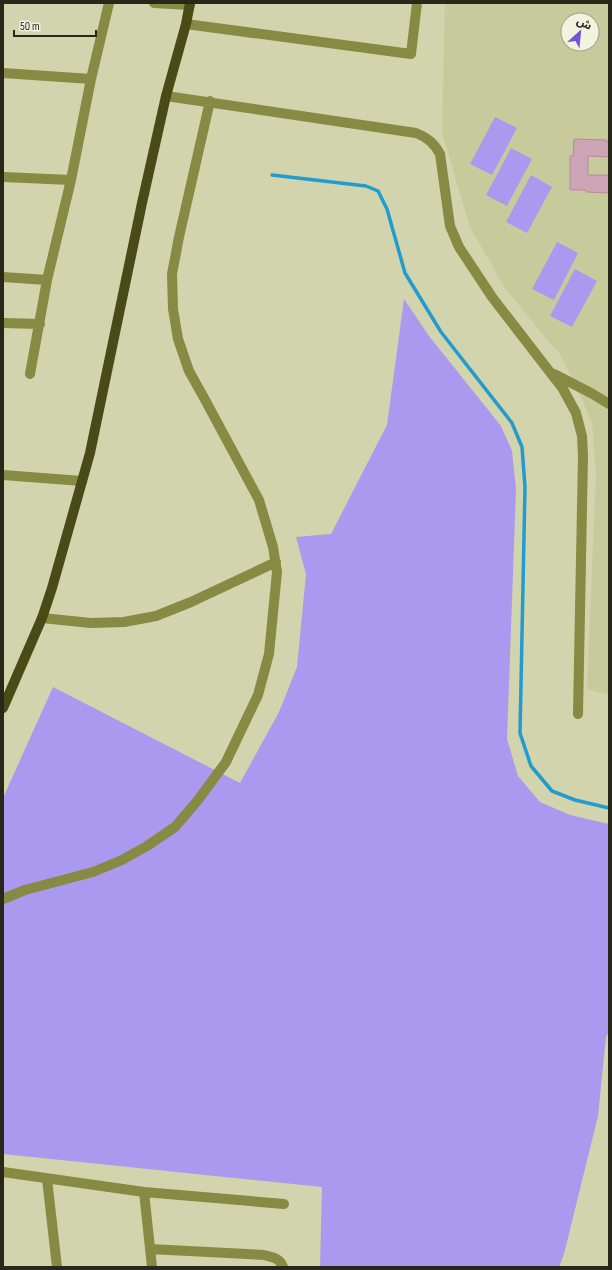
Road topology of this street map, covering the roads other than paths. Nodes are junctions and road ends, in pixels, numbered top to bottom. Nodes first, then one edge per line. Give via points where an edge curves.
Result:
1 (109, 3) edge
2 (154, 3) edge
3 (417, 3) edge
4 (190, 4) edge
5 (186, 24) junction
6 (3, 73) edge
7 (91, 79) junction
8 (166, 96) junction
9 (210, 101) junction
10 (3, 177) edge
11 (71, 180) junction
12 (3, 277) edge
13 (47, 280) junction
14 (3, 322) edge
15 (40, 324) junction
16 (550, 372) junction
17 (30, 374) dead end
18 (609, 404) edge
19 (3, 475) edge
20 (82, 481) junction
21 (276, 562) junction
22 (42, 618) junction
23 (3, 708) edge
24 (578, 714) dead end
25 (3, 899) edge
26 (3, 1172) edge
27 (47, 1179) junction
28 (144, 1192) junction
29 (284, 1204) dead end
30 (150, 1249) junction
31 (57, 1267) edge
32 (152, 1267) edge
33 (283, 1267) edge

1 - 7 street
2 - 4 street
3 - 5 street via 411,54
4 - 5 main road
5 - 8 main road
6 - 7 street
7 - 11 street
8 - 9 street
8 - 20 main road
9 - 16 street via 416,133 432,141 440,154 450,226 459,247 492,297
9 - 21 street via 172,274 173,309 178,340 189,371 259,500
10 - 11 street
11 - 13 street
12 - 13 street
13 - 15 street
14 - 15 street
15 - 17 street
16 - 18 street
16 - 24 street via 576,413 582,436
19 - 20 street
20 - 22 main road
21 - 22 street via 156,616 124,622 91,624
21 - 25 street via 269,654 258,695 226,762 198,800 175,827 122,860 93,872 25,890
22 - 23 main road
26 - 27 street
27 - 28 street
27 - 31 street
28 - 29 street
28 - 30 street
30 - 32 street
30 - 33 street via 264,1255 275,1258

